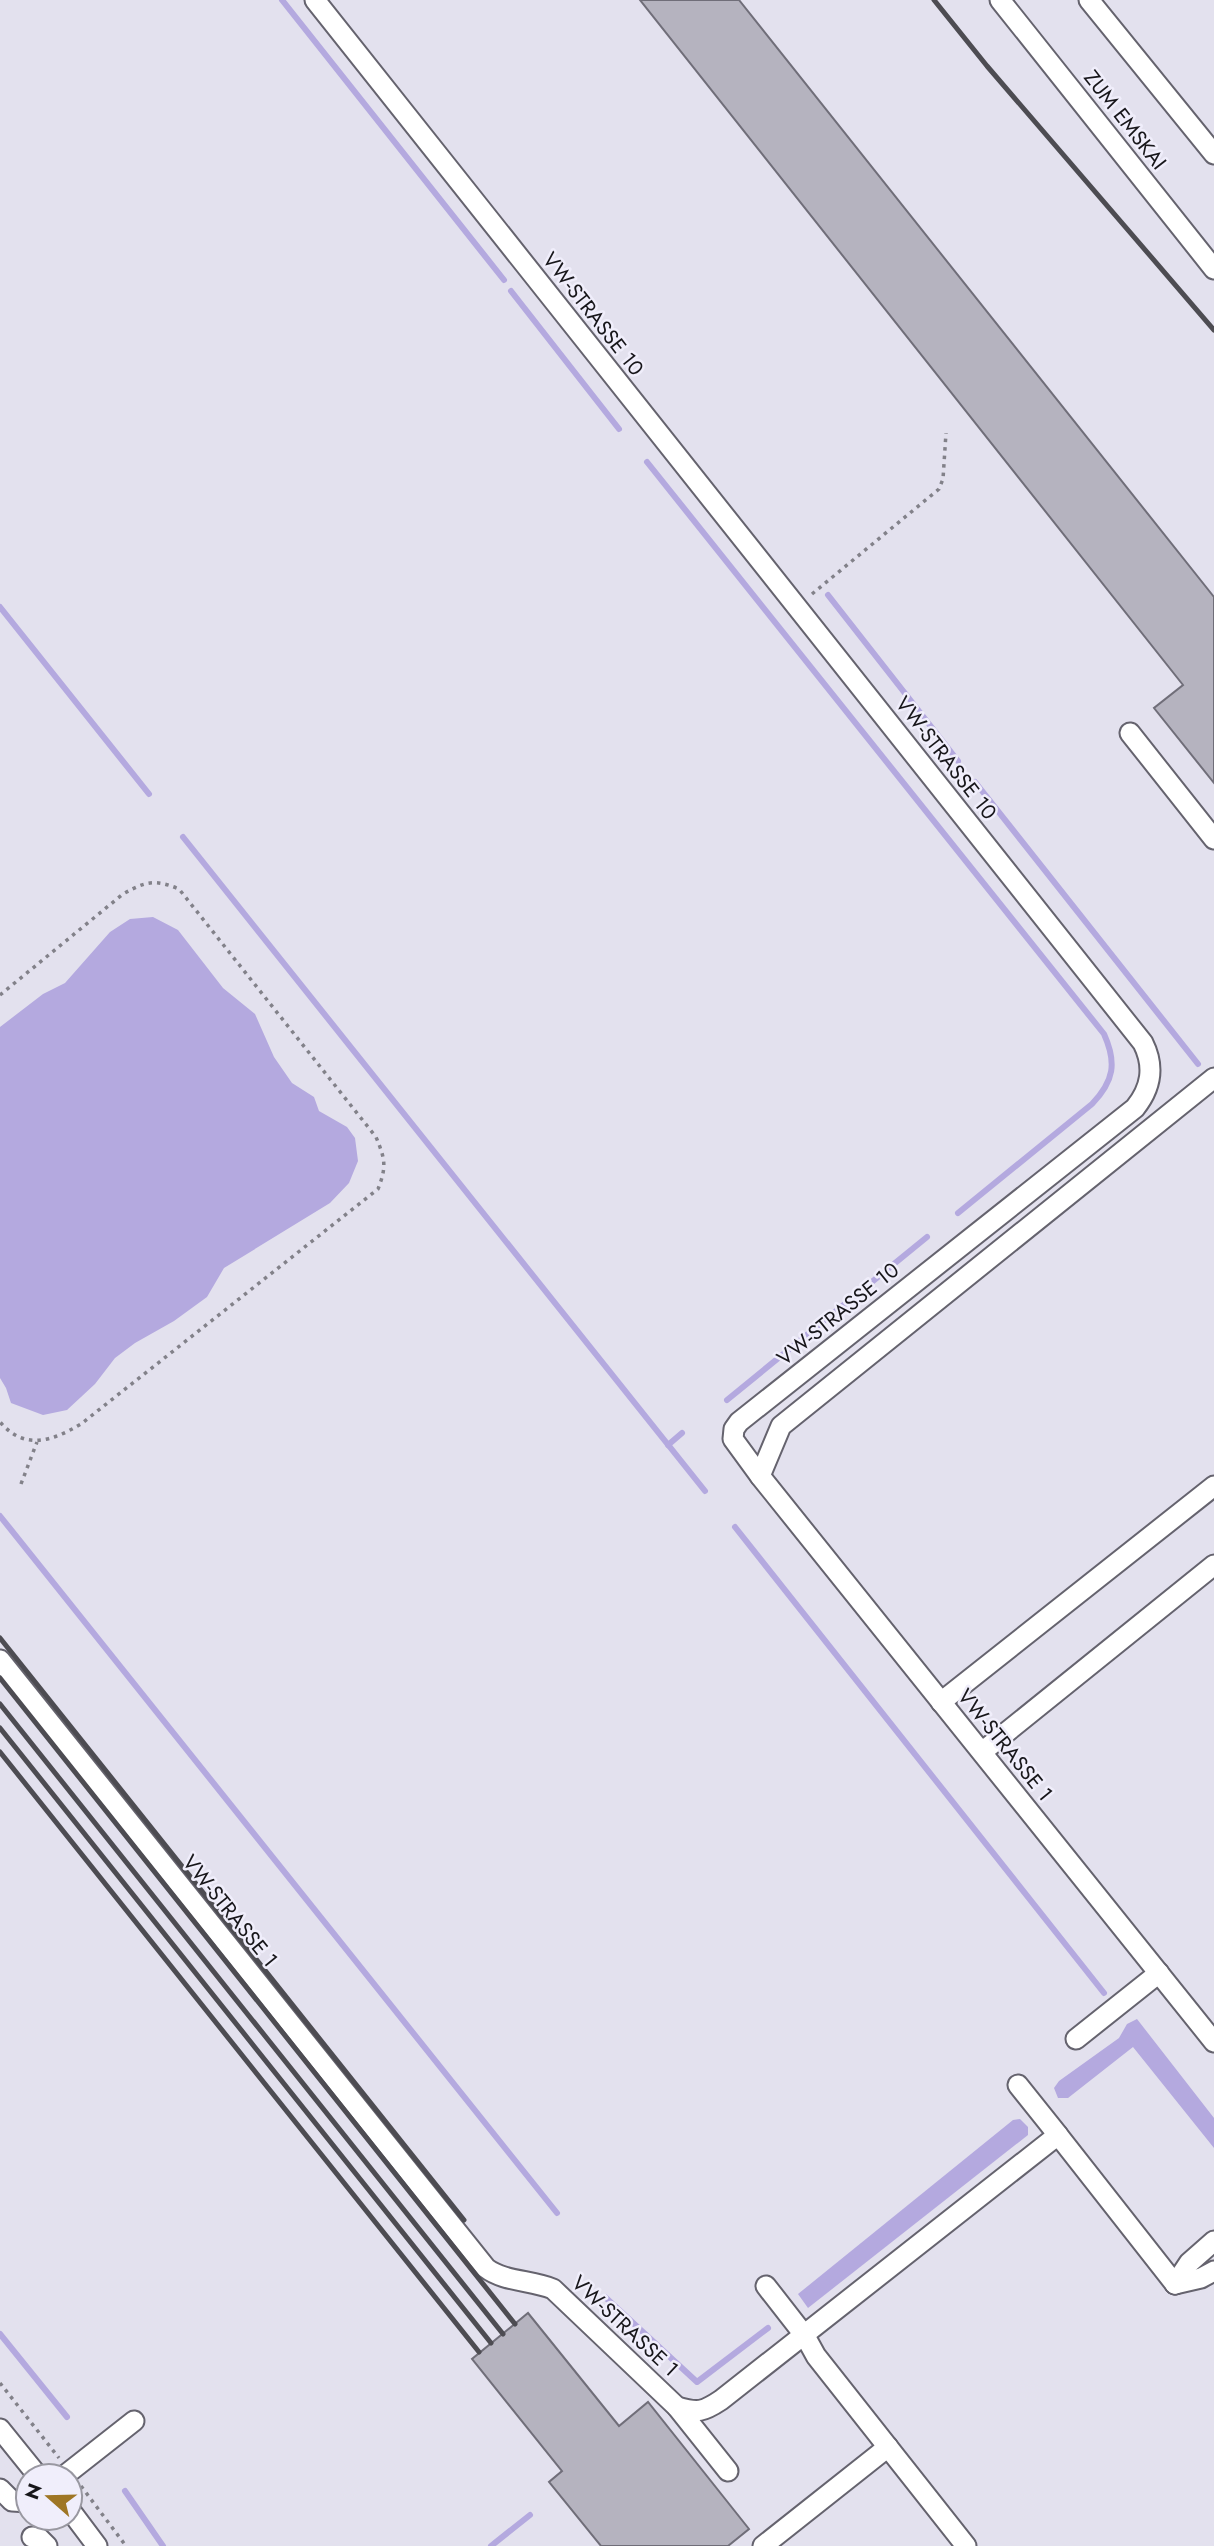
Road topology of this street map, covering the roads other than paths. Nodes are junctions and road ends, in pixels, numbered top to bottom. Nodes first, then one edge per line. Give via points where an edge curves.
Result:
1 (315, 0) edge
2 (1089, 0) edge
3 (1009, 3) edge
4 (1214, 154) edge
5 (1214, 269) edge
6 (1130, 733) dead end
7 (1214, 839) edge
8 (1214, 1078) edge
9 (760, 1476) junction
10 (1214, 1486) edge
11 (1214, 1565) edge
12 (0, 1660) edge
13 (942, 1702) junction
14 (982, 1752) junction
15 (1159, 1973) junction
16 (1076, 2039) dead end
17 (1214, 2042) edge
18 (1018, 2085) dead end
19 (1058, 2135) junction
20 (1214, 2241) edge
21 (1214, 2271) edge
22 (1175, 2284) junction
23 (766, 2286) dead end
24 (805, 2336) junction
25 (677, 2407) junction
26 (134, 2421) dead end
27 (0, 2429) edge
28 (888, 2447) junction
29 (27, 2462) edge
30 (82, 2462) edge
31 (728, 2471) dead end
32 (0, 2489) edge
33 (14, 2501) edge
34 (84, 2529) edge
35 (97, 2546) edge
36 (763, 2546) edge
37 (966, 2546) edge

1 - 9 street, VW-STRASSE 10 via 1143,1043 1150,1062 1143,1098 1135,1108 739,1422 733,1439
2 - 4 street
3 - 5 street, ZUM EMSKAI
6 - 7 street
8 - 9 street via 781,1426
9 - 13 street, VW-STRASSE 1
10 - 13 street
11 - 14 street
12 - 25 street, VW-STRASSE 1 via 486,2268 553,2289
13 - 14 street, VW-STRASSE 1
14 - 15 street, VW-STRASSE 1
15 - 16 street
15 - 17 street, VW-STRASSE 1
18 - 19 street
19 - 22 street
19 - 24 street, VW-STRASSE 1
20 - 22 street via 1189,2263
21 - 22 street
23 - 24 street
24 - 25 street, VW-STRASSE 1 via 708,2409 694,2412
24 - 28 street
25 - 31 street
26 - 30 street
27 - 29 street
28 - 36 street
28 - 37 street
32 - 33 street
34 - 35 street

